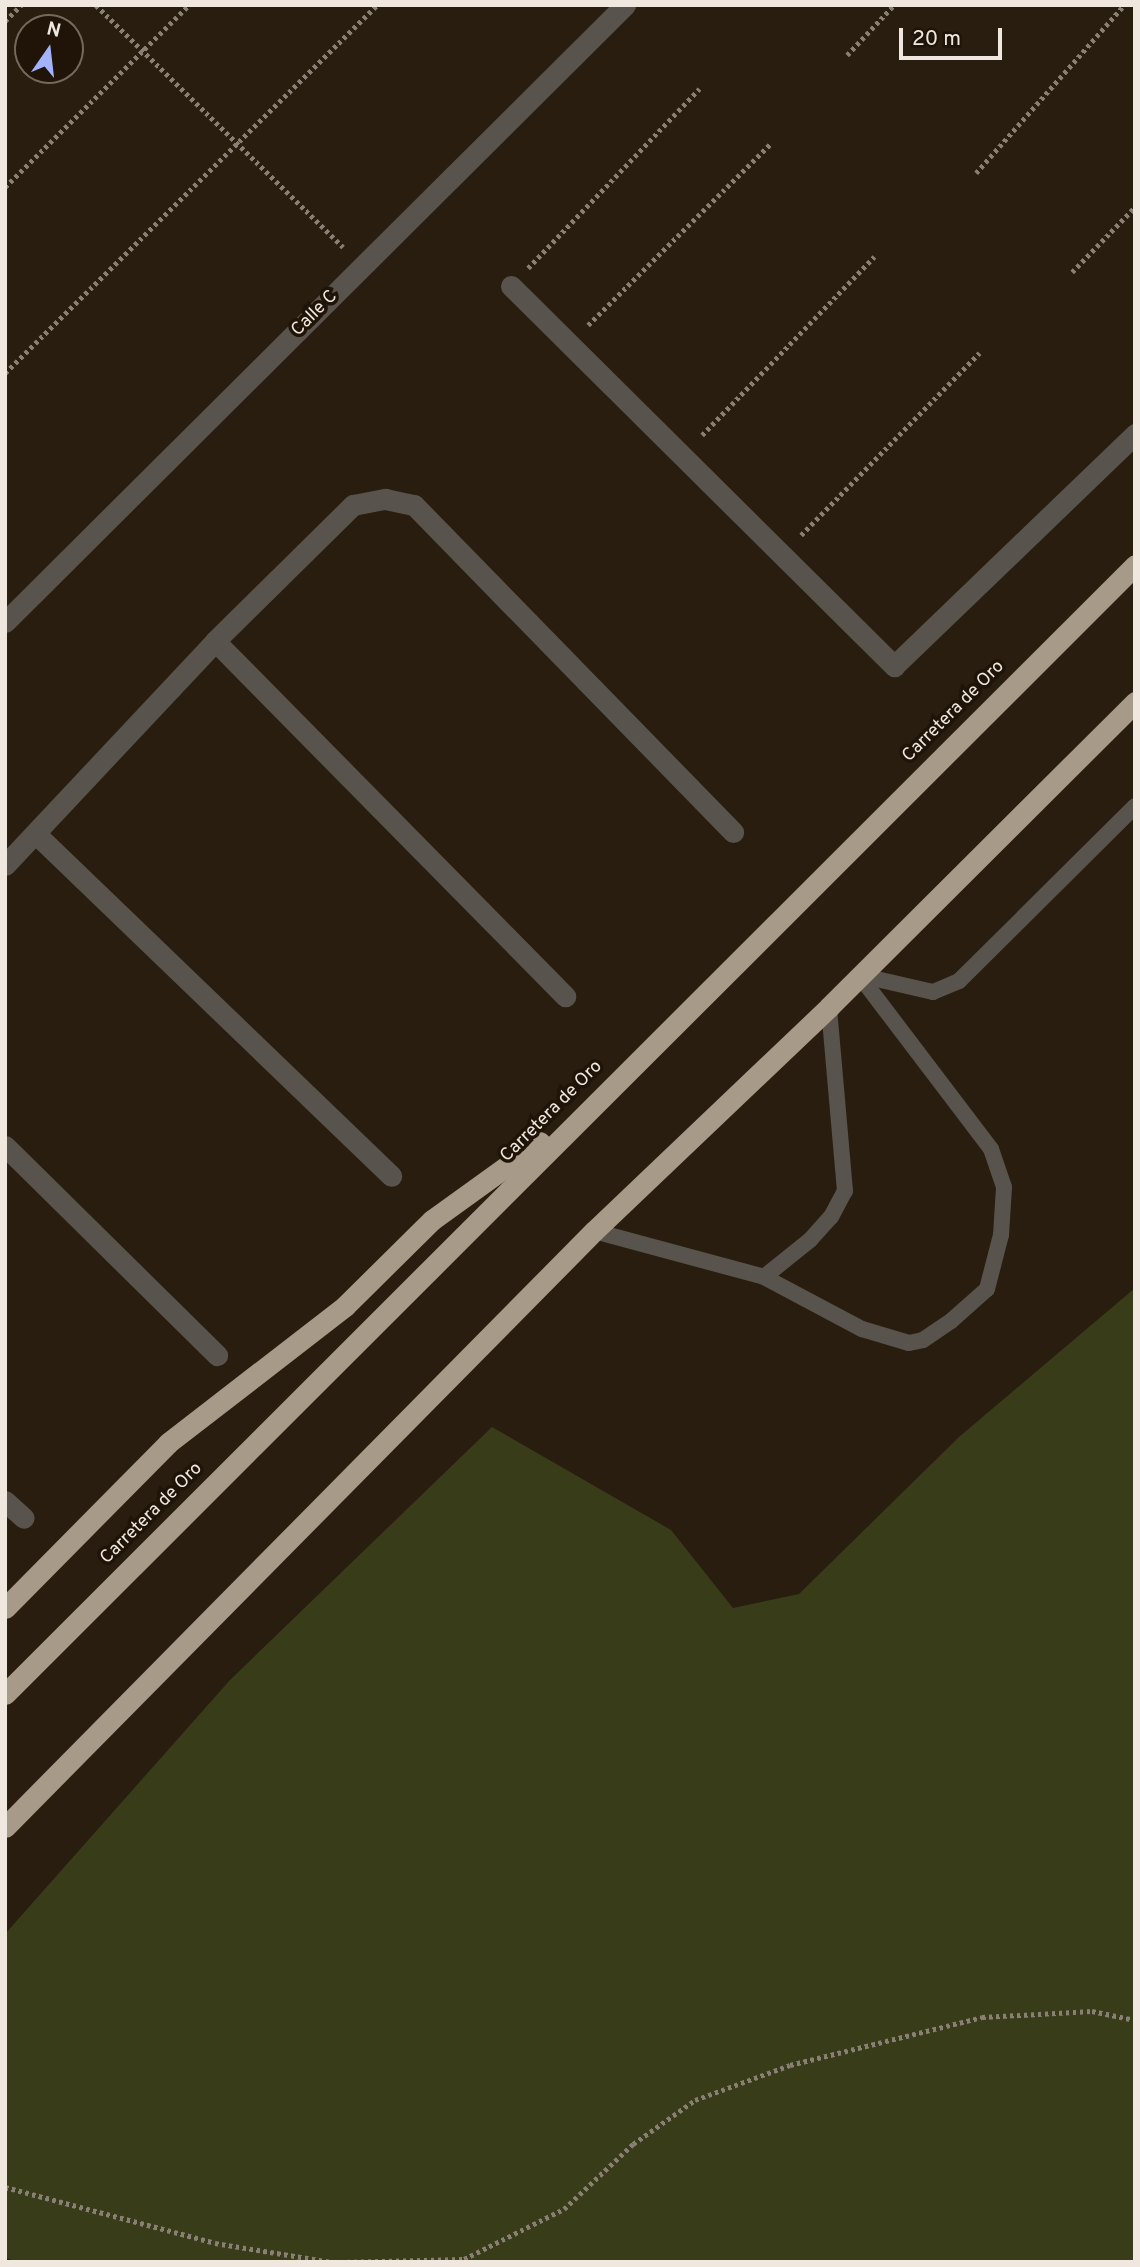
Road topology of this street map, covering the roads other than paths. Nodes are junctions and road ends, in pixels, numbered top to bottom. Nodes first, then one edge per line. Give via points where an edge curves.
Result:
1 (625, 5) edge
2 (511, 286) road end
3 (1135, 434) edge
4 (1135, 565) edge
5 (5, 622) edge
6 (215, 641) junction
7 (1135, 702) edge
8 (1135, 806) edge
9 (733, 832) dead end
10 (36, 834) junction
11 (5, 865) edge
12 (859, 975) junction
13 (565, 996) dead end
14 (829, 1007) junction
15 (590, 1106) junction
16 (5, 1146) edge
17 (391, 1176) dead end
18 (594, 1231) junction
19 (764, 1277) junction
20 (217, 1355) dead end
21 (5, 1501) edge
22 (24, 1518) dead end
23 (8, 1601) edge
24 (5, 1694) edge
25 (5, 1827) edge

1 - 5 street, Calle C
2 - 3 street via 894,666
4 - 15 highway, Carretera de Oro
6 - 9 street via 353,505 385,499 414,505
6 - 10 street
6 - 13 street
7 - 12 highway
8 - 12 lane via 959,981 933,992
10 - 11 street
10 - 17 street
12 - 14 highway
12 - 19 lane via 991,1149 1004,1187 994,1271 987,1289 951,1321 909,1343 862,1329
14 - 18 highway
14 - 19 lane via 845,1191 831,1217 810,1240
15 - 23 highway via 432,1220 345,1306 168,1443
15 - 24 highway, Carretera de Oro
16 - 20 street
18 - 19 lane
18 - 25 highway
21 - 22 street

